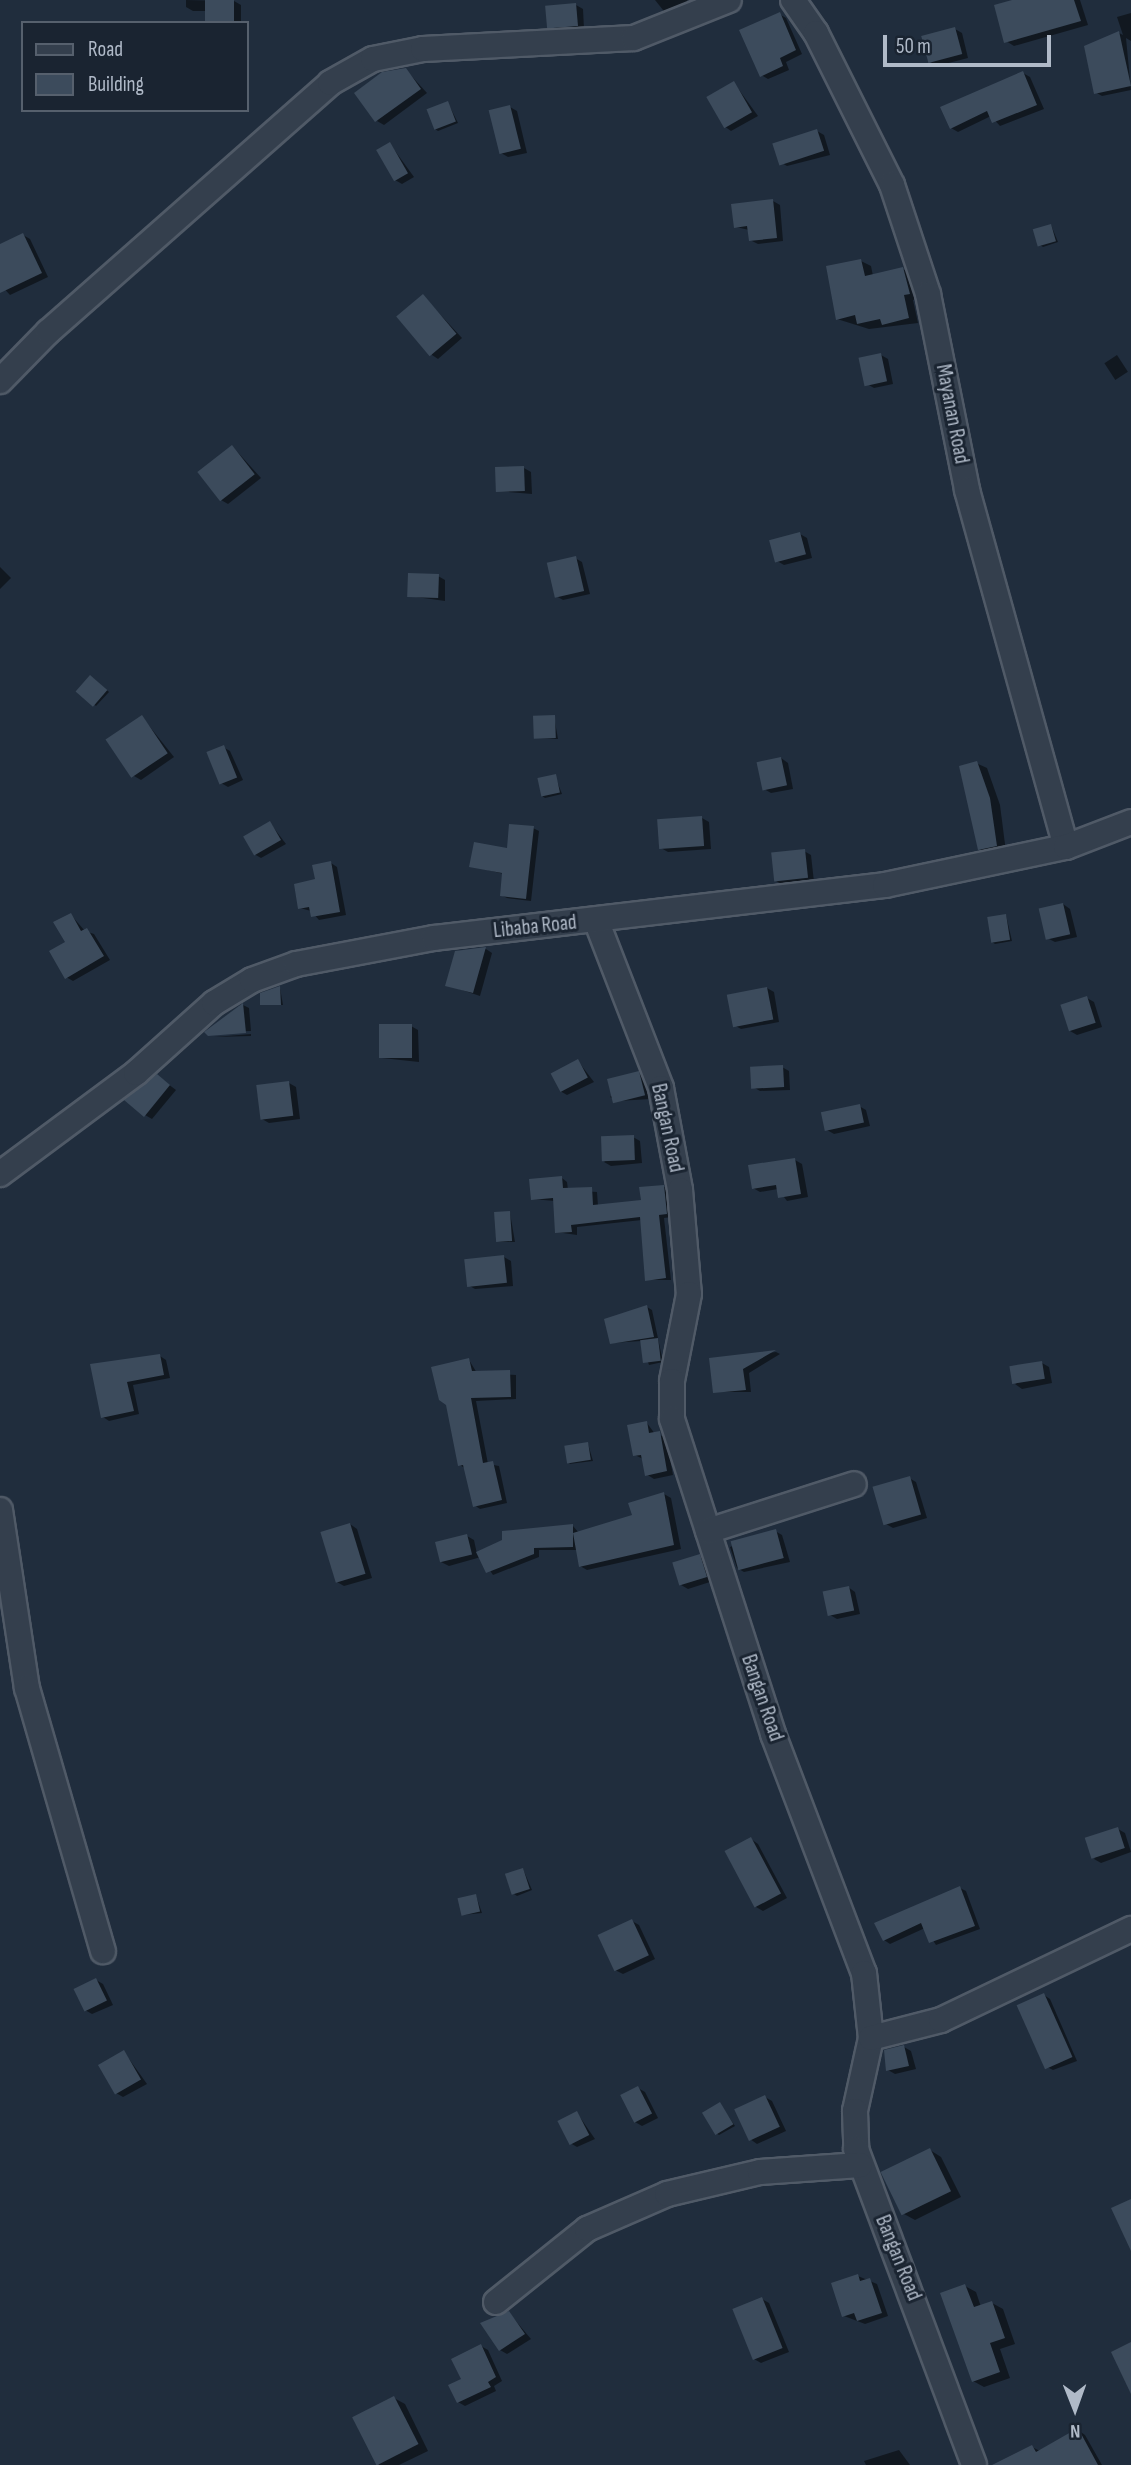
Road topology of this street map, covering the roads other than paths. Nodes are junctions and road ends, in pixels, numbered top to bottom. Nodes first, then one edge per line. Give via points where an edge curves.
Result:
1 (729, 0) edge
2 (793, 0) edge
3 (0, 381) edge
4 (1131, 822) edge
5 (1066, 846) junction
6 (597, 920) junction
7 (0, 1174) edge
8 (854, 1483) dead end
9 (0, 1510) edge
10 (708, 1531) junction
11 (1131, 1929) edge
12 (103, 1951) dead end
13 (871, 2038) junction
14 (860, 2165) junction
15 (496, 2302) dead end
16 (974, 2465) edge

1 - 3 street via 634,38 423,49 373,59 330,83 48,332
2 - 5 street, Mayanan Road via 816,33 892,185 928,294 967,490
4 - 5 street, Libaba Road
5 - 6 street, Libaba Road via 885,885
6 - 7 street, Libaba Road via 435,938 296,964 252,980 214,1003 136,1073
6 - 10 street, Bangan Road via 661,1088 680,1190 689,1294 672,1381 673,1419
8 - 10 street
9 - 12 street via 27,1688
10 - 13 street, Bangan Road via 774,1734 864,1973
11 - 13 street via 941,2020
13 - 14 street, Bangan Road via 853,2130
14 - 15 street via 760,2172 667,2194 587,2229
14 - 16 street, Bangan Road

